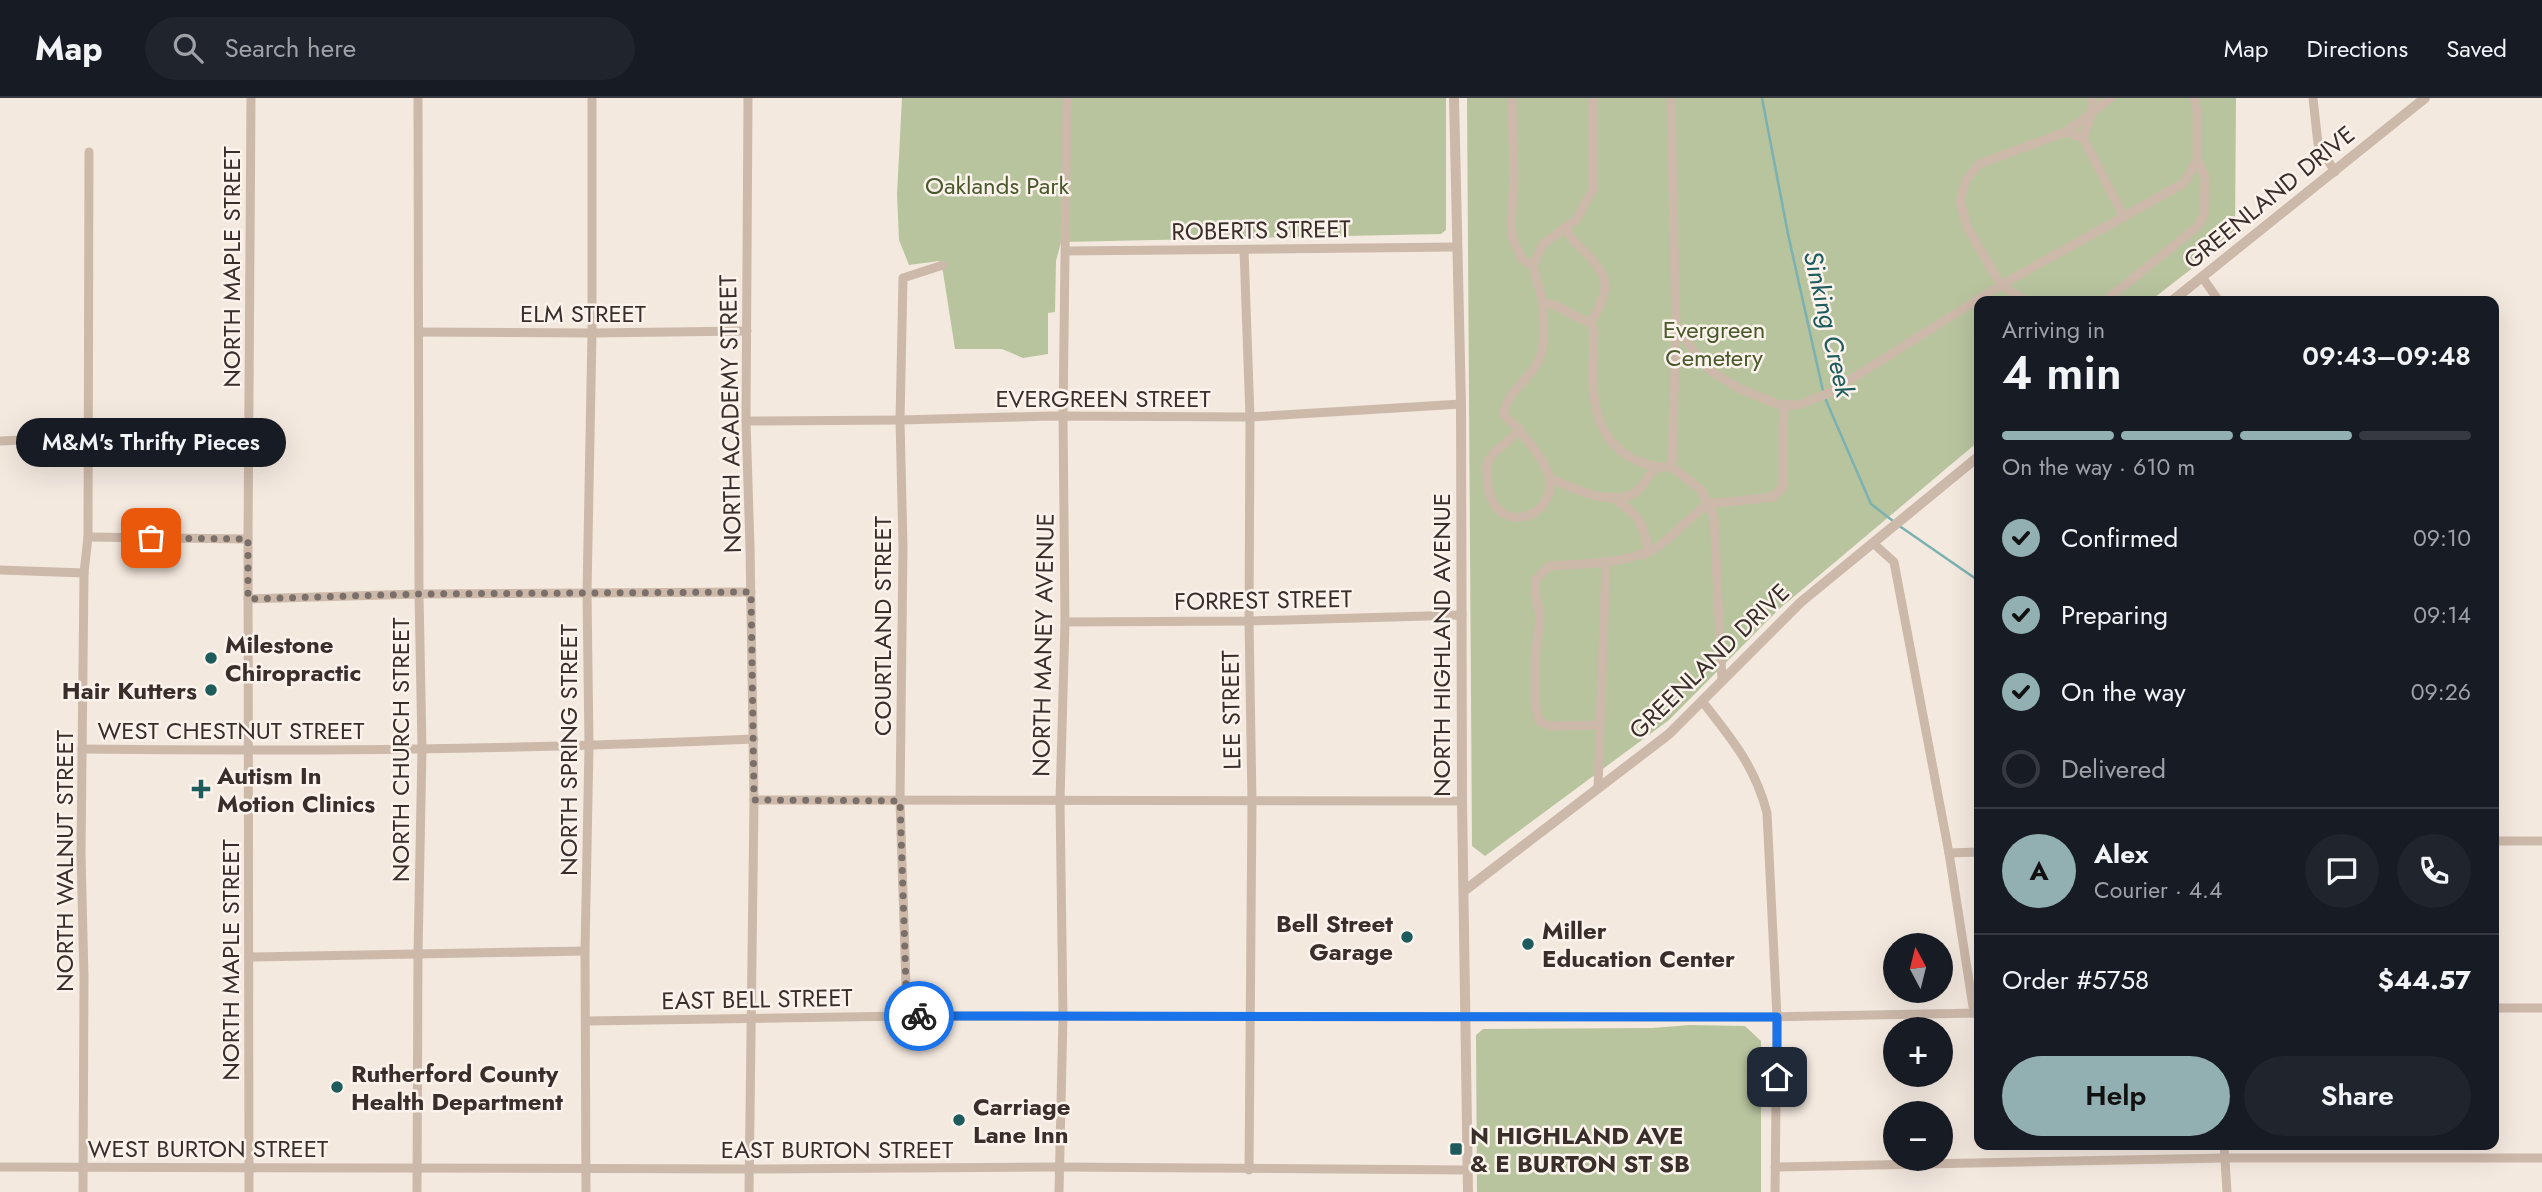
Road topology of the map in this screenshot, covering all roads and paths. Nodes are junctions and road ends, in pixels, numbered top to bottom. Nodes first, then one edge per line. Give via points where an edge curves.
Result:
1 (251, 98) edge
2 (418, 98) edge
3 (592, 98) edge
4 (748, 98) edge
5 (1067, 98) edge
6 (1454, 98) edge
7 (1512, 98) edge
8 (1593, 98) edge
9 (1671, 98) edge
10 (2092, 98) edge
11 (2111, 98) edge
12 (2194, 98) edge
13 (2313, 98) edge
14 (2425, 98) edge
15 (2092, 113) junction
16 (2066, 132) junction
17 (2083, 138) junction
18 (89, 152) dead end
19 (2197, 160) junction
20 (2335, 172) junction
21 (2184, 183) junction
22 (2203, 197) junction
23 (2124, 216) junction
24 (1566, 226) junction
25 (1456, 247) junction
26 (1244, 250) junction
27 (1066, 251) junction
28 (943, 265) dead end
29 (1533, 266) junction
30 (2202, 278) junction
31 (2001, 285) junction
32 (1983, 296) edge
33 (2018, 296) edge
34 (2111, 296) edge
35 (2179, 296) edge
36 (2215, 296) edge
37 (1974, 302) edge
38 (1543, 303) junction
39 (1591, 322) junction
40 (1676, 328) junction
41 (747, 331) junction
42 (419, 332) junction
43 (592, 333) junction
44 (1461, 404) junction
45 (1786, 404) junction
46 (1063, 416) junction
47 (1250, 417) junction
48 (900, 420) junction
49 (746, 421) junction
50 (1519, 428) junction
51 (88, 437) junction
52 (0, 441) edge
53 (1974, 463) edge
54 (1672, 467) junction
55 (1657, 468) junction
56 (1550, 479) junction
57 (1630, 495) junction
58 (1612, 497) junction
59 (1707, 504) junction
60 (1630, 509) junction
61 (88, 537) junction
62 (248, 539) junction
63 (1873, 543) junction
64 (1642, 556) junction
65 (1606, 561) junction
66 (0, 570) edge
67 (84, 573) junction
68 (751, 592) junction
69 (587, 593) junction
70 (419, 594) junction
71 (248, 599) junction
72 (1462, 615) junction
73 (1249, 621) junction
74 (1065, 622) junction
75 (1722, 680) junction
76 (1702, 701) junction
77 (1601, 724) junction
78 (754, 739) junction
79 (589, 746) junction
80 (422, 748) junction
81 (82, 749) junction
82 (249, 751) junction
83 (1598, 788) junction
84 (754, 800) junction
85 (1060, 800) junction
86 (900, 801) junction
87 (1252, 801) junction
88 (1462, 801) junction
89 (2499, 841) edge
90 (2542, 841) edge
91 (1974, 852) edge
92 (1949, 853) junction
93 (1464, 891) junction
94 (585, 951) junction
95 (418, 954) junction
96 (249, 957) junction
97 (1974, 996) edge
98 (2499, 1008) edge
99 (2542, 1008) edge
100 (1974, 1013) edge
101 (907, 1016) junction
102 (1063, 1016) junction
103 (1249, 1017) junction
104 (1466, 1017) junction
105 (1777, 1017) junction
106 (751, 1019) junction
107 (586, 1021) junction
108 (2224, 1150) edge
109 (2225, 1158) junction
110 (2542, 1158) edge
111 (0, 1167) edge
112 (83, 1167) junction
113 (249, 1167) junction
114 (1059, 1167) junction
115 (1775, 1167) junction
116 (417, 1168) junction
117 (586, 1169) junction
118 (749, 1169) junction
119 (1249, 1170) junction
120 (1468, 1170) junction
121 (83, 1192) edge
122 (249, 1192) edge
123 (417, 1192) edge
124 (586, 1192) edge
125 (749, 1192) edge
126 (1059, 1192) edge
127 (1468, 1192) edge
128 (1775, 1192) edge
129 (2227, 1192) edge

1 - 62 street, NORTH MAPLE STREET
2 - 42 street, NORTH CHURCH STREET
3 - 43 street, NORTH SPRING STREET
4 - 41 street, NORTH ACADEMY STREET
5 - 27 street, NORTH MANEY AVENUE
6 - 25 street, NORTH HIGHLAND AVENUE
7 - 29 street via 1511,225 1522,258
8 - 24 street via 1593,189 1576,220
9 - 40 street
10 - 15 street
11 - 15 street
12 - 19 street
13 - 20 street via 2318,144
14 - 20 street, GREENLAND DRIVE
15 - 16 street
15 - 17 street
16 - 17 street
16 - 31 street via 1979,164 1966,180 1960,201 1967,227
17 - 23 street
18 - 51 street, NORTH WALNUT STREET
19 - 21 street
19 - 22 street via 2205,177
20 - 30 street, GREENLAND DRIVE
21 - 22 street
21 - 23 street
22 - 34 street via 2204,215 2197,227
23 - 31 street
24 - 29 street via 1542,245
24 - 39 street via 1606,281 1603,300
25 - 26 street, ROBERTS STREET
25 - 44 street, NORTH HIGHLAND AVENUE
26 - 27 street, ROBERTS STREET
26 - 47 street, LEE STREET
27 - 46 street, NORTH MANEY AVENUE
28 - 48 street, COURTLAND STREET via 903,278
29 - 38 street
30 - 35 street, GREENLAND DRIVE
30 - 36 street
31 - 32 street
31 - 33 street
37 - 45 street via 1824,395 1798,405
38 - 39 street
38 - 50 street via 1541,356 1505,402 1504,415
39 - 55 street via 1595,407 1601,424 1625,454
40 - 45 street via 1709,370 1740,389
40 - 54 street
41 - 43 street, ELM STREET
41 - 49 street, NORTH ACADEMY STREET
42 - 43 street, ELM STREET
42 - 70 street, NORTH CHURCH STREET
43 - 69 street, NORTH SPRING STREET
44 - 47 street, EVERGREEN STREET
44 - 72 street, NORTH HIGHLAND AVENUE
45 - 59 street via 1783,487 1773,497
46 - 47 street, EVERGREEN STREET
46 - 48 street, EVERGREEN STREET
46 - 74 street, NORTH MANEY AVENUE
47 - 73 street, LEE STREET
48 - 49 street, EVERGREEN STREET
48 - 86 street, COURTLAND STREET
49 - 68 street, NORTH ACADEMY STREET
50 - 56 street
50 - 56 street via 1486,465 1490,500 1501,513 1517,518 1534,514 1548,498
51 - 52 street
51 - 61 street, NORTH WALNUT STREET
53 - 63 street, GREENLAND DRIVE
54 - 55 street
54 - 59 street via 1701,490
55 - 57 street
56 - 58 street via 1588,494
57 - 58 street
57 - 60 street
58 - 60 street
59 - 64 street via 1659,548
59 - 75 street via 1714,517
60 - 64 street via 1644,527 1648,549
61 - 62 street
61 - 67 street, NORTH WALNUT STREET
62 - 71 street, NORTH MAPLE STREET
63 - 75 street, GREENLAND DRIVE via 1801,602
63 - 92 street via 1894,562
64 - 65 street
65 - 77 street
65 - 77 street via 1549,566 1536,579 1535,594 1540,616 1535,659 1538,721 1549,726
66 - 67 street
67 - 81 street, NORTH WALNUT STREET
68 - 69 street
68 - 78 street, NORTH ACADEMY STREET
69 - 70 street
69 - 79 street, NORTH SPRING STREET
70 - 71 street
70 - 80 street, NORTH CHURCH STREET
71 - 82 street, NORTH MAPLE STREET
72 - 73 street, FORREST STREET
72 - 88 street, NORTH HIGHLAND AVENUE
73 - 74 street, FORREST STREET
73 - 87 street, LEE STREET
74 - 85 street, NORTH MANEY AVENUE
75 - 76 street, GREENLAND DRIVE
76 - 83 street, GREENLAND DRIVE via 1669,734
76 - 105 street via 1751,767 1767,813
77 - 83 street
78 - 79 street, WEST CHESTNUT STREET
78 - 84 street, NORTH ACADEMY STREET
79 - 80 street, WEST CHESTNUT STREET
79 - 94 street, NORTH SPRING STREET
80 - 82 street, WEST CHESTNUT STREET
80 - 95 street, NORTH CHURCH STREET
81 - 82 street, WEST CHESTNUT STREET
81 - 112 street, NORTH WALNUT STREET
82 - 96 street, NORTH MAPLE STREET
83 - 93 street, GREENLAND DRIVE
84 - 86 street
84 - 106 street, NORTH ACADEMY STREET
85 - 86 street
85 - 87 street
85 - 102 street, NORTH MANEY AVENUE
86 - 101 street, COURTLAND STREET
87 - 88 street
87 - 103 street, LEE STREET
88 - 93 street, NORTH HIGHLAND AVENUE
89 - 90 street
91 - 92 street
92 - 97 street
93 - 104 street, NORTH HIGHLAND AVENUE
94 - 95 street
94 - 107 street, NORTH SPRING STREET
95 - 96 street
95 - 116 street, NORTH CHURCH STREET
96 - 113 street, NORTH MAPLE STREET
98 - 99 street
100 - 105 street, EAST BELL STREET
101 - 102 street, EAST BELL STREET
101 - 106 street, EAST BELL STREET
102 - 103 street, EAST BELL STREET
102 - 114 street, NORTH MANEY AVENUE
103 - 104 street, EAST BELL STREET
103 - 119 street, LEE STREET
104 - 105 street, EAST BELL STREET
104 - 120 street, NORTH HIGHLAND AVENUE
105 - 115 street
106 - 107 street, EAST BELL STREET
106 - 118 street, NORTH ACADEMY STREET
107 - 117 street, NORTH SPRING STREET
108 - 109 street
109 - 110 street
109 - 115 street
109 - 129 street
111 - 112 street, WEST BURTON STREET
112 - 113 street, WEST BURTON STREET
112 - 121 street, NORTH WALNUT STREET
113 - 116 street, WEST BURTON STREET
113 - 122 street, NORTH MAPLE STREET
114 - 118 street, EAST BURTON STREET
114 - 119 street, EAST BURTON STREET
114 - 126 street, NORTH MANEY AVENUE
115 - 128 street
116 - 117 street, EAST BURTON STREET
116 - 123 street, NORTH CHURCH STREET
117 - 118 street, EAST BURTON STREET
117 - 124 street, NORTH SPRING STREET
118 - 125 street, NORTH ACADEMY STREET
119 - 120 street, EAST BURTON STREET
120 - 127 street, NORTH HIGHLAND AVENUE

